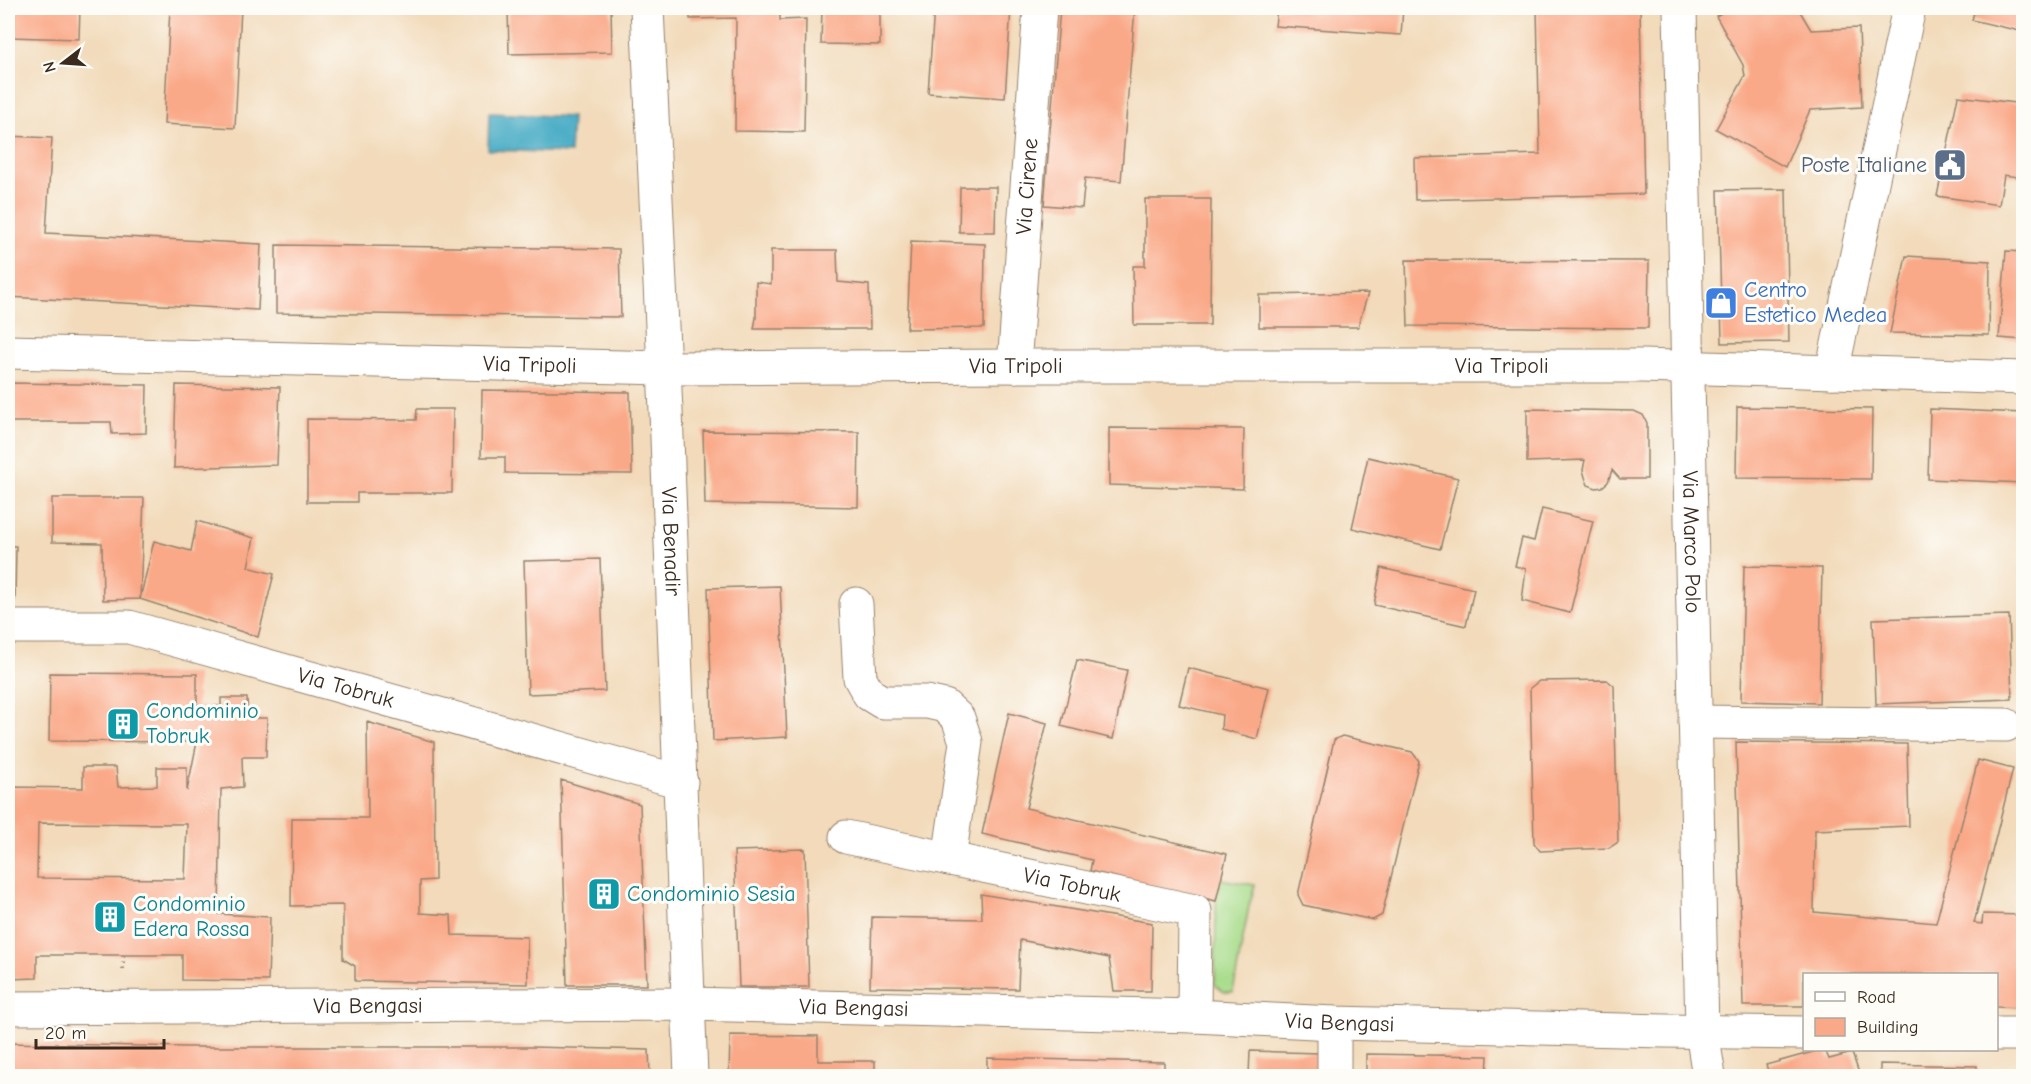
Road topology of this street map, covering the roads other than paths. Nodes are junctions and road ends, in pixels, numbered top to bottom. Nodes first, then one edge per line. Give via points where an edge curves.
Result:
1 (647, 8) edge
2 (1040, 8) edge
3 (1680, 8) edge
4 (1909, 8) edge
5 (8, 352) edge
6 (1014, 366) junction
7 (1686, 367) junction
8 (664, 368) junction
9 (1833, 372) junction
10 (2024, 378) edge
11 (856, 604) dead end
12 (8, 627) edge
13 (1695, 722) junction
14 (2006, 725) dead end
15 (681, 782) junction
16 (846, 837) dead end
17 (949, 859) junction
18 (689, 1004) junction
19 (8, 1008) edge
20 (1194, 1016) junction
21 (1334, 1023) junction
22 (1701, 1032) junction
23 (1803, 1033) edge
24 (1998, 1034) edge
25 (2024, 1034) edge
26 (691, 1077) edge
27 (1334, 1077) edge
28 (1709, 1077) edge

1 - 8 street, Via Benadir
2 - 6 street, Via Cirene
3 - 7 street, Via Marco Polo
4 - 9 street
5 - 8 street, Via Tripoli
6 - 7 street, Via Tripoli
6 - 8 street, Via Tripoli
7 - 9 street, Via Tripoli
7 - 13 street, Via Marco Polo
8 - 15 street, Via Benadir
9 - 10 street, Via Tripoli
11 - 17 street via 860,678 869,694 882,702 945,706 957,718 966,742
12 - 15 street, Via Tobruk via 129,627
13 - 14 street
13 - 22 street, Via Marco Polo
15 - 18 street, Via Benadir
16 - 17 street, Via Tobruk
17 - 20 street, Via Tobruk via 1195,911
18 - 19 street, Via Bengasi
18 - 20 street, Via Bengasi
18 - 26 street, Via Benadir
20 - 21 street, Via Bengasi
21 - 22 street, Via Bengasi
21 - 27 street
22 - 23 street
22 - 28 street, Via Marco Polo
24 - 25 street

